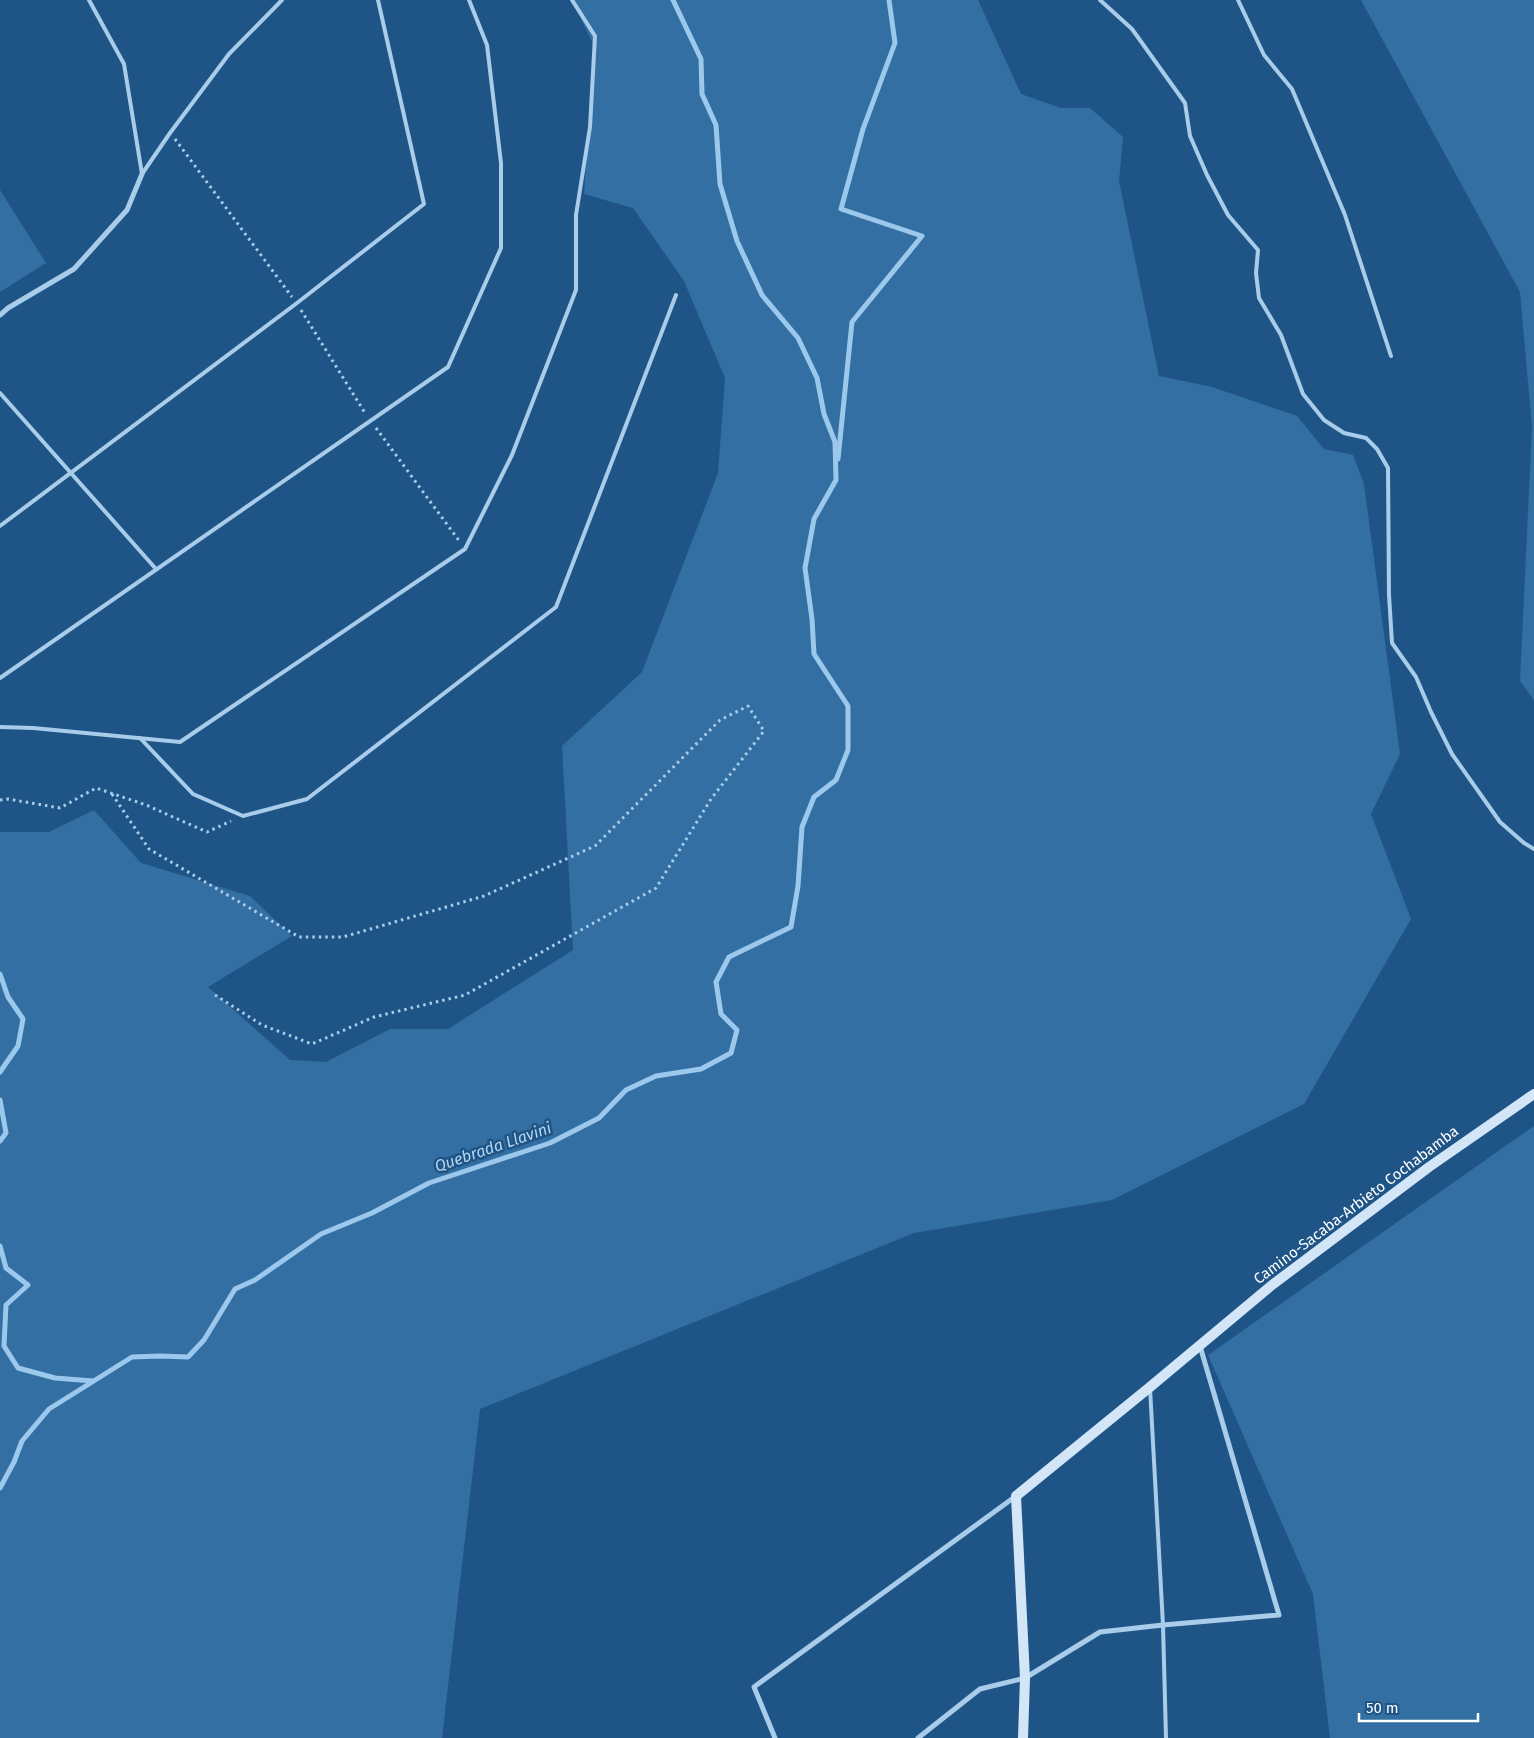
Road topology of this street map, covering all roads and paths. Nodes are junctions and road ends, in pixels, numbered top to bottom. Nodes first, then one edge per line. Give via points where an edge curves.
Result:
1 (89, 0) edge
2 (282, 0) edge
3 (378, 0) edge
4 (468, 0) edge
5 (572, 0) edge
6 (1100, 0) edge
7 (1238, 0) edge
8 (170, 133) junction
9 (142, 174) junction
10 (676, 295) dead end
11 (297, 303) junction
12 (0, 315) edge
13 (1391, 356) dead end
14 (0, 392) edge
15 (370, 421) junction
16 (71, 473) junction
17 (0, 526) edge
18 (465, 549) junction
19 (156, 569) junction
20 (0, 678) edge
21 (0, 727) edge
22 (140, 738) junction
23 (112, 794) junction
24 (0, 800) edge
25 (243, 816) junction
26 (1534, 848) edge
27 (216, 995) dead end
28 (1534, 1094) edge
29 (1200, 1346) junction
30 (1150, 1387) junction
31 (1016, 1496) junction
32 (1164, 1625) junction
33 (1024, 1678) junction
34 (775, 1738) edge
35 (918, 1738) edge
36 (1023, 1738) edge
37 (1166, 1738) edge

1 - 9 lane via 124,64
2 - 8 lane via 229,54
3 - 11 lane via 424,204
4 - 15 lane via 487,45 501,163 501,248 448,367
5 - 18 lane via 595,36 590,127 576,215 576,290 512,455
6 - 26 lane via 1132,29 1185,103 1190,136 1207,175 1228,215 1258,250 1259,298 1281,335 1304,394 1324,420 1344,433 1366,438 1388,468 1392,643 1416,677 1452,754 1500,822
7 - 13 lane via 1264,55 1292,89 1345,215
8 - 9 lane
8 - 11 path
9 - 12 street via 127,210 74,269
10 - 25 lane via 556,606 307,800
11 - 15 path
11 - 16 lane
14 - 16 lane
15 - 18 path
15 - 19 lane
16 - 17 lane
16 - 19 lane
18 - 22 lane via 180,742
19 - 20 lane
21 - 22 lane
22 - 25 lane via 193,794
23 - 24 path via 96,788 60,808
23 - 25 path via 207,832
23 - 27 path via 149,849 299,937 343,937 484,896 595,846 720,720 748,706 764,731 712,800 656,888 465,995 374,1017 312,1044 262,1025
28 - 29 street, Camino-Sacaba-Arbieto Cochabamba via 1346,1228
29 - 30 street, Camino-Sacaba-Arbieto Cochabamba
29 - 32 street via 1279,1615
30 - 31 street, Camino-Sacaba-Arbieto Cochabamba
30 - 32 lane
31 - 33 street
31 - 34 street via 754,1687
32 - 33 street via 1100,1632
32 - 37 lane
33 - 35 street via 980,1689
33 - 36 street

